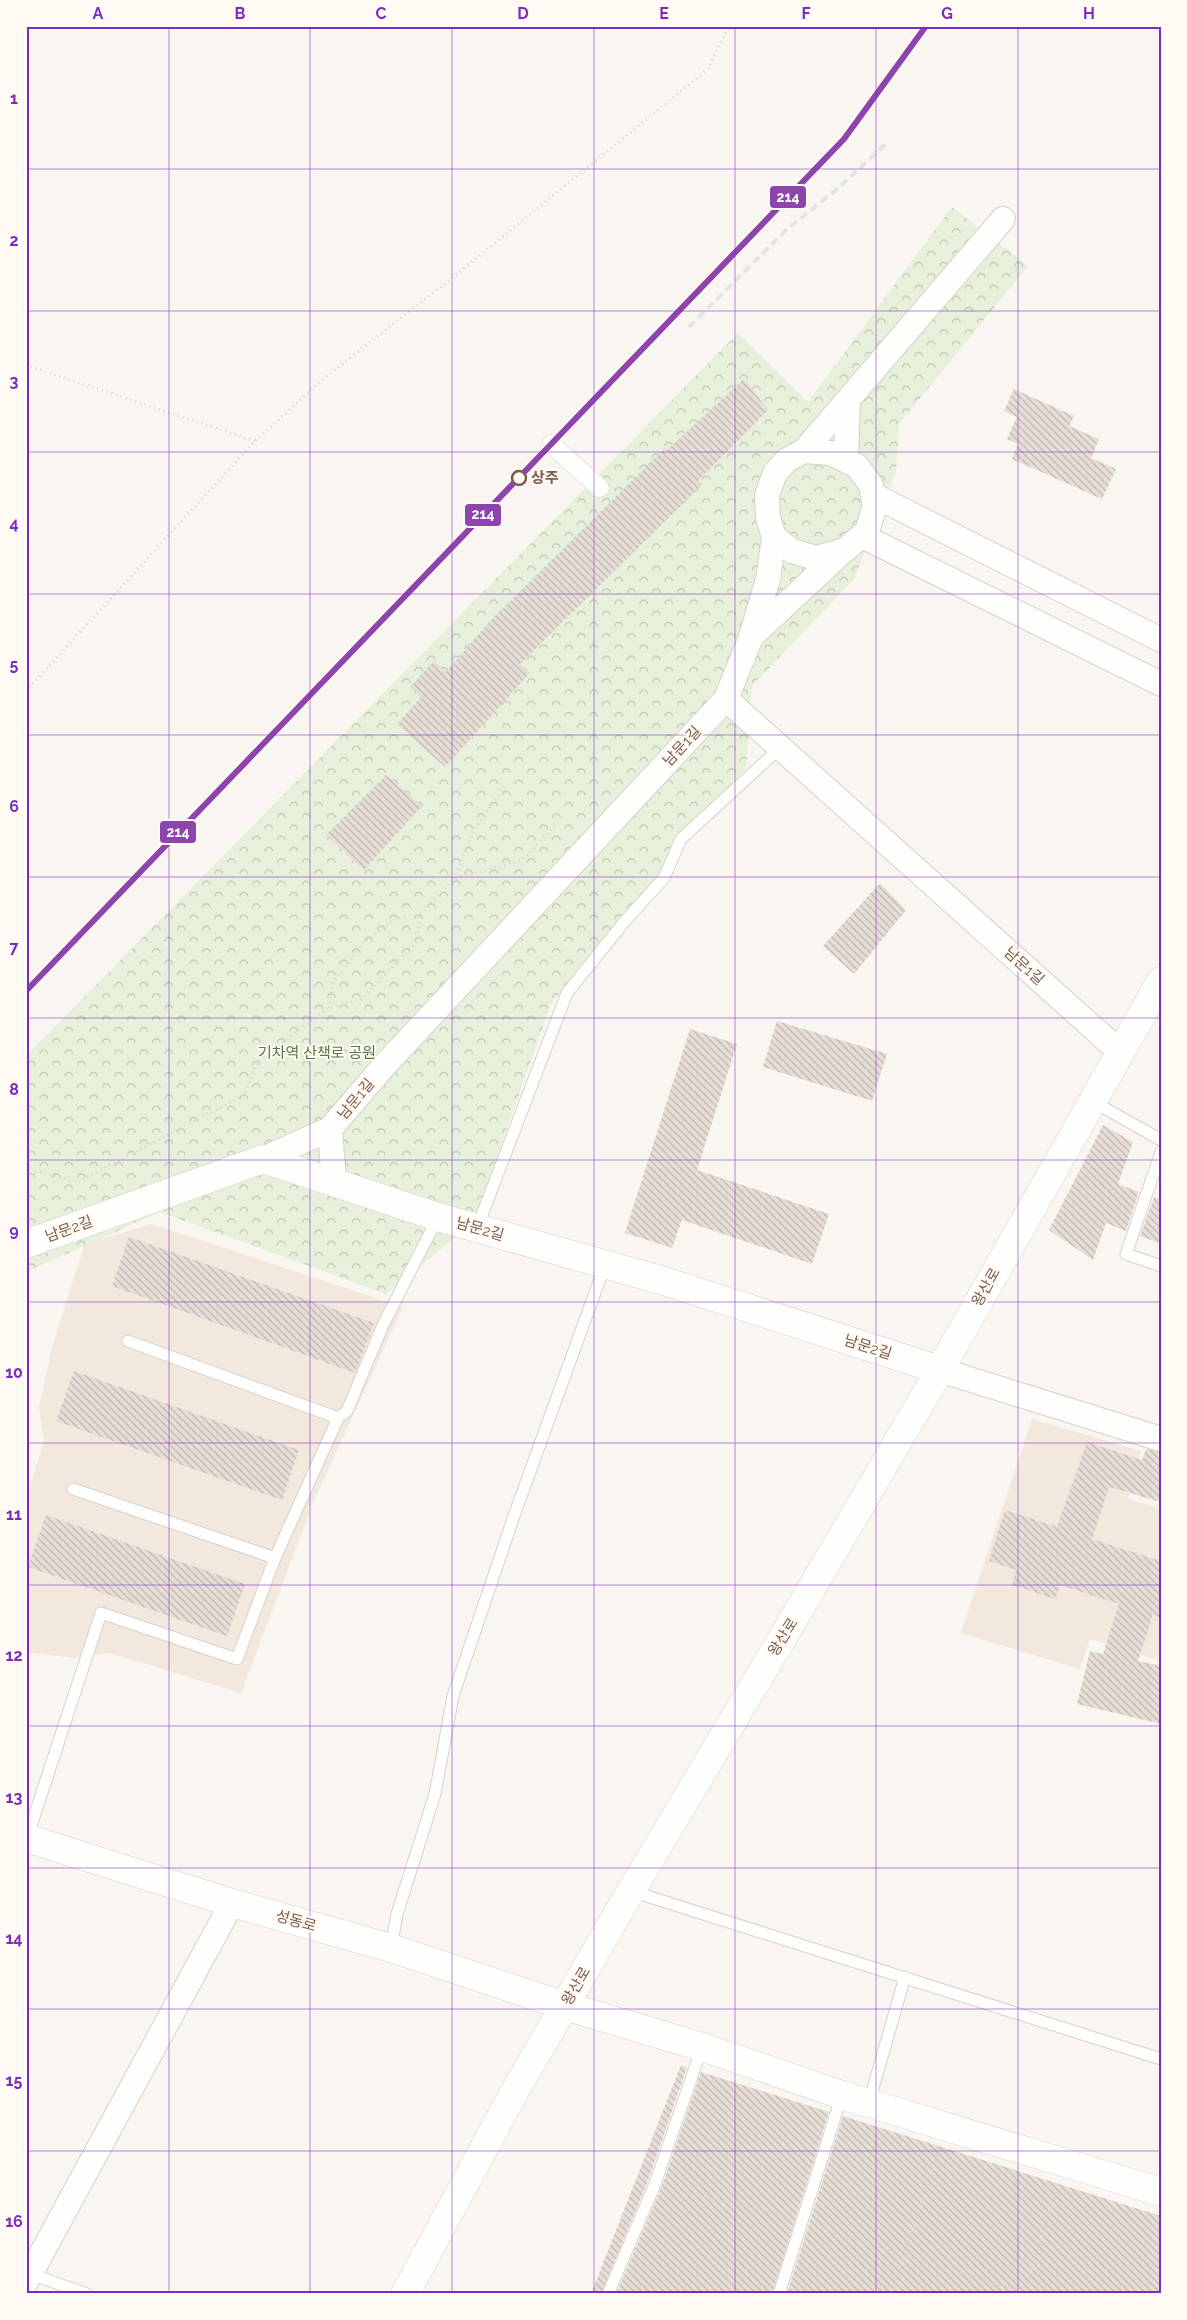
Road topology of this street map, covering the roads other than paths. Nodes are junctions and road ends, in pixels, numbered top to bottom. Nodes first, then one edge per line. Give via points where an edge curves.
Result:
1 (1003, 219) dead end
2 (848, 400) junction
3 (551, 444) dead end
4 (804, 451) junction
5 (846, 458) junction
6 (600, 488) dead end
7 (873, 495) junction
8 (774, 537) junction
9 (853, 543) junction
10 (751, 637) junction
11 (1161, 640) edge
12 (1161, 684) edge
13 (726, 699) junction
14 (781, 746) junction
15 (1161, 981) edge
16 (1119, 1051) junction
17 (1092, 1101) junction
18 (330, 1129) junction
19 (1161, 1140) edge
20 (1161, 1152) edge
21 (264, 1159) junction
22 (334, 1182) junction
23 (438, 1217) junction
24 (477, 1228) junction
25 (26, 1244) edge
26 (605, 1265) junction
27 (1161, 1266) edge
28 (128, 1341) dead end
29 (940, 1370) junction
30 (338, 1418) junction
31 (1161, 1439) edge
32 (73, 1488) dead end
33 (275, 1558) junction
34 (27, 1838) edge
35 (631, 1890) junction
36 (232, 1903) junction
37 (392, 1948) junction
38 (905, 1977) junction
39 (565, 2006) junction
40 (702, 2047) junction
41 (1161, 2059) edge
42 (842, 2095) junction
43 (868, 2102) junction
44 (1161, 2192) edge
45 (28, 2276) edge
46 (87, 2294) edge
47 (405, 2294) edge
48 (608, 2294) edge
49 (779, 2294) edge

1 - 2 street
2 - 4 street
2 - 5 street
3 - 6 street
4 - 5 street via 831,452
4 - 8 street via 787,460 775,473 767,495 768,518
5 - 7 street via 858,466 871,485
7 - 9 street via 875,506 867,532
7 - 11 street
8 - 9 street via 792,551 816,558
8 - 10 street via 768,579
9 - 10 street
9 - 12 street
10 - 13 street
13 - 14 street, 남문1길
13 - 18 street, 남문1길 via 383,1067
14 - 16 street, 남문1길
14 - 24 lane via 681,838 664,878 566,993
15 - 16 street, 왕산로
16 - 17 street, 왕산로
17 - 19 lane
17 - 29 street, 왕산로
18 - 21 street, 남문1길
18 - 22 street
20 - 27 lane via 1126,1254
21 - 22 street, 남문2길
21 - 25 street, 남문2길
22 - 23 street, 남문2길
23 - 24 street, 남문2길
23 - 30 lane via 383,1324 347,1411
24 - 26 street, 남문2길
26 - 29 street, 남문2길
26 - 37 lane via 518,1504 453,1696 435,1794 397,1914
28 - 30 lane
29 - 31 street
29 - 35 street, 왕산로
30 - 33 lane
32 - 33 lane
33 - 34 lane via 237,1659 101,1613
34 - 36 street, 성동로
35 - 38 lane
35 - 39 street, 왕산로
36 - 37 street, 성동로
36 - 45 street
37 - 39 street, 성동로
38 - 41 lane
38 - 43 lane
39 - 40 street, 성동로
39 - 47 street, 왕산로 via 516,2089
40 - 42 street, 성동로
40 - 48 lane via 654,2184
42 - 43 street, 성동로
42 - 49 lane
43 - 44 street, 성동로
45 - 46 lane

